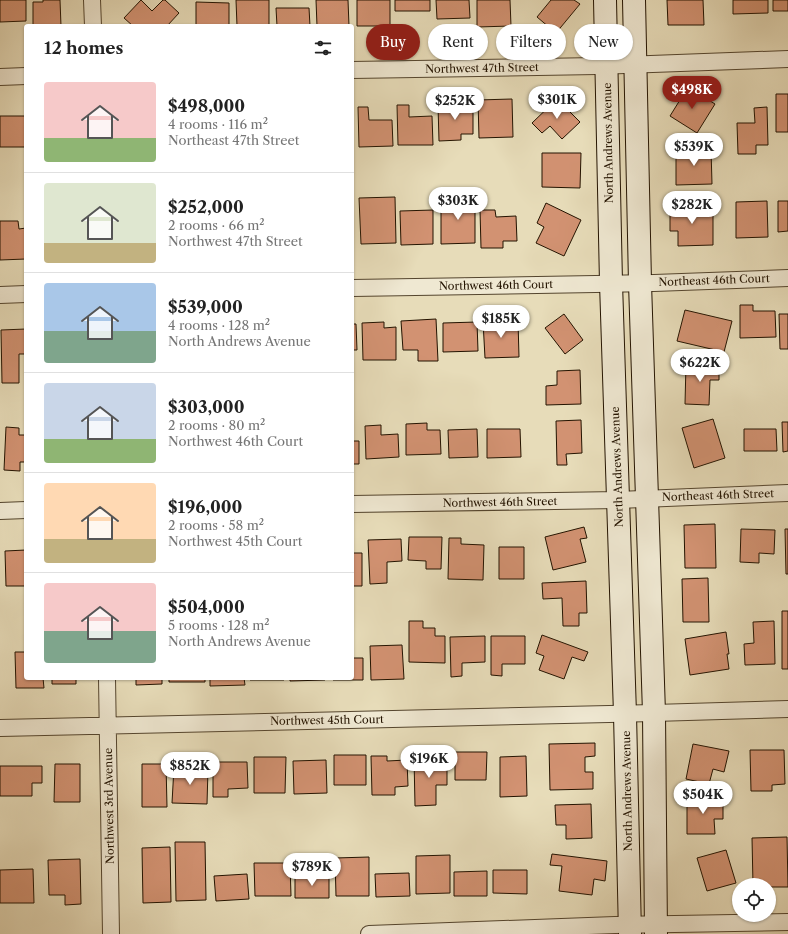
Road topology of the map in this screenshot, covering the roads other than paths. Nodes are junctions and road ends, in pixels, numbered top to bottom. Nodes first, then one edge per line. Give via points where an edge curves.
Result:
1 (92, 0) edge
2 (605, 0) edge
3 (634, 0) edge
4 (93, 24) edge
5 (788, 59) edge
6 (635, 64) junction
7 (606, 66) junction
8 (354, 70) edge
9 (24, 76) edge
10 (0, 77) edge
11 (788, 278) edge
12 (640, 283) junction
13 (611, 284) junction
14 (354, 288) edge
15 (24, 294) edge
16 (0, 295) edge
17 (788, 493) edge
18 (647, 498) junction
19 (618, 500) junction
20 (354, 504) edge
21 (24, 510) edge
22 (0, 511) edge
23 (107, 680) edge
24 (788, 709) edge
25 (654, 713) junction
26 (625, 714) junction
27 (108, 725) junction
28 (0, 728) edge
29 (788, 922) edge
30 (656, 929) edge
31 (630, 930) edge
32 (111, 934) edge
33 (369, 934) edge

1 - 4 street
2 - 7 main road, North Andrews Avenue
3 - 6 main road
5 - 6 street, Northwest 47th Street
6 - 7 street, Northwest 47th Street
6 - 12 main road
7 - 8 street, Northwest 47th Street
7 - 13 main road, North Andrews Avenue
9 - 10 street
11 - 12 street, Northeast 46th Court
12 - 13 street, Northwest 46th Court
12 - 18 main road
13 - 14 street, Northwest 46th Court
13 - 19 main road, North Andrews Avenue
15 - 16 street
17 - 18 street, Northeast 46th Street
18 - 19 street, Northwest 46th Street
18 - 25 main road
19 - 20 street, Northwest 46th Street
19 - 26 main road, North Andrews Avenue
21 - 22 street
23 - 27 street, Northwest 3rd Avenue
24 - 25 street, Northwest 45th Court
25 - 26 street, Northwest 45th Court
25 - 30 main road
26 - 27 street, Northwest 45th Court
26 - 31 main road, North Andrews Avenue
27 - 28 street, Northwest 45th Court
27 - 32 street, Northwest 3rd Avenue
29 - 30 street
30 - 31 street
31 - 33 street

